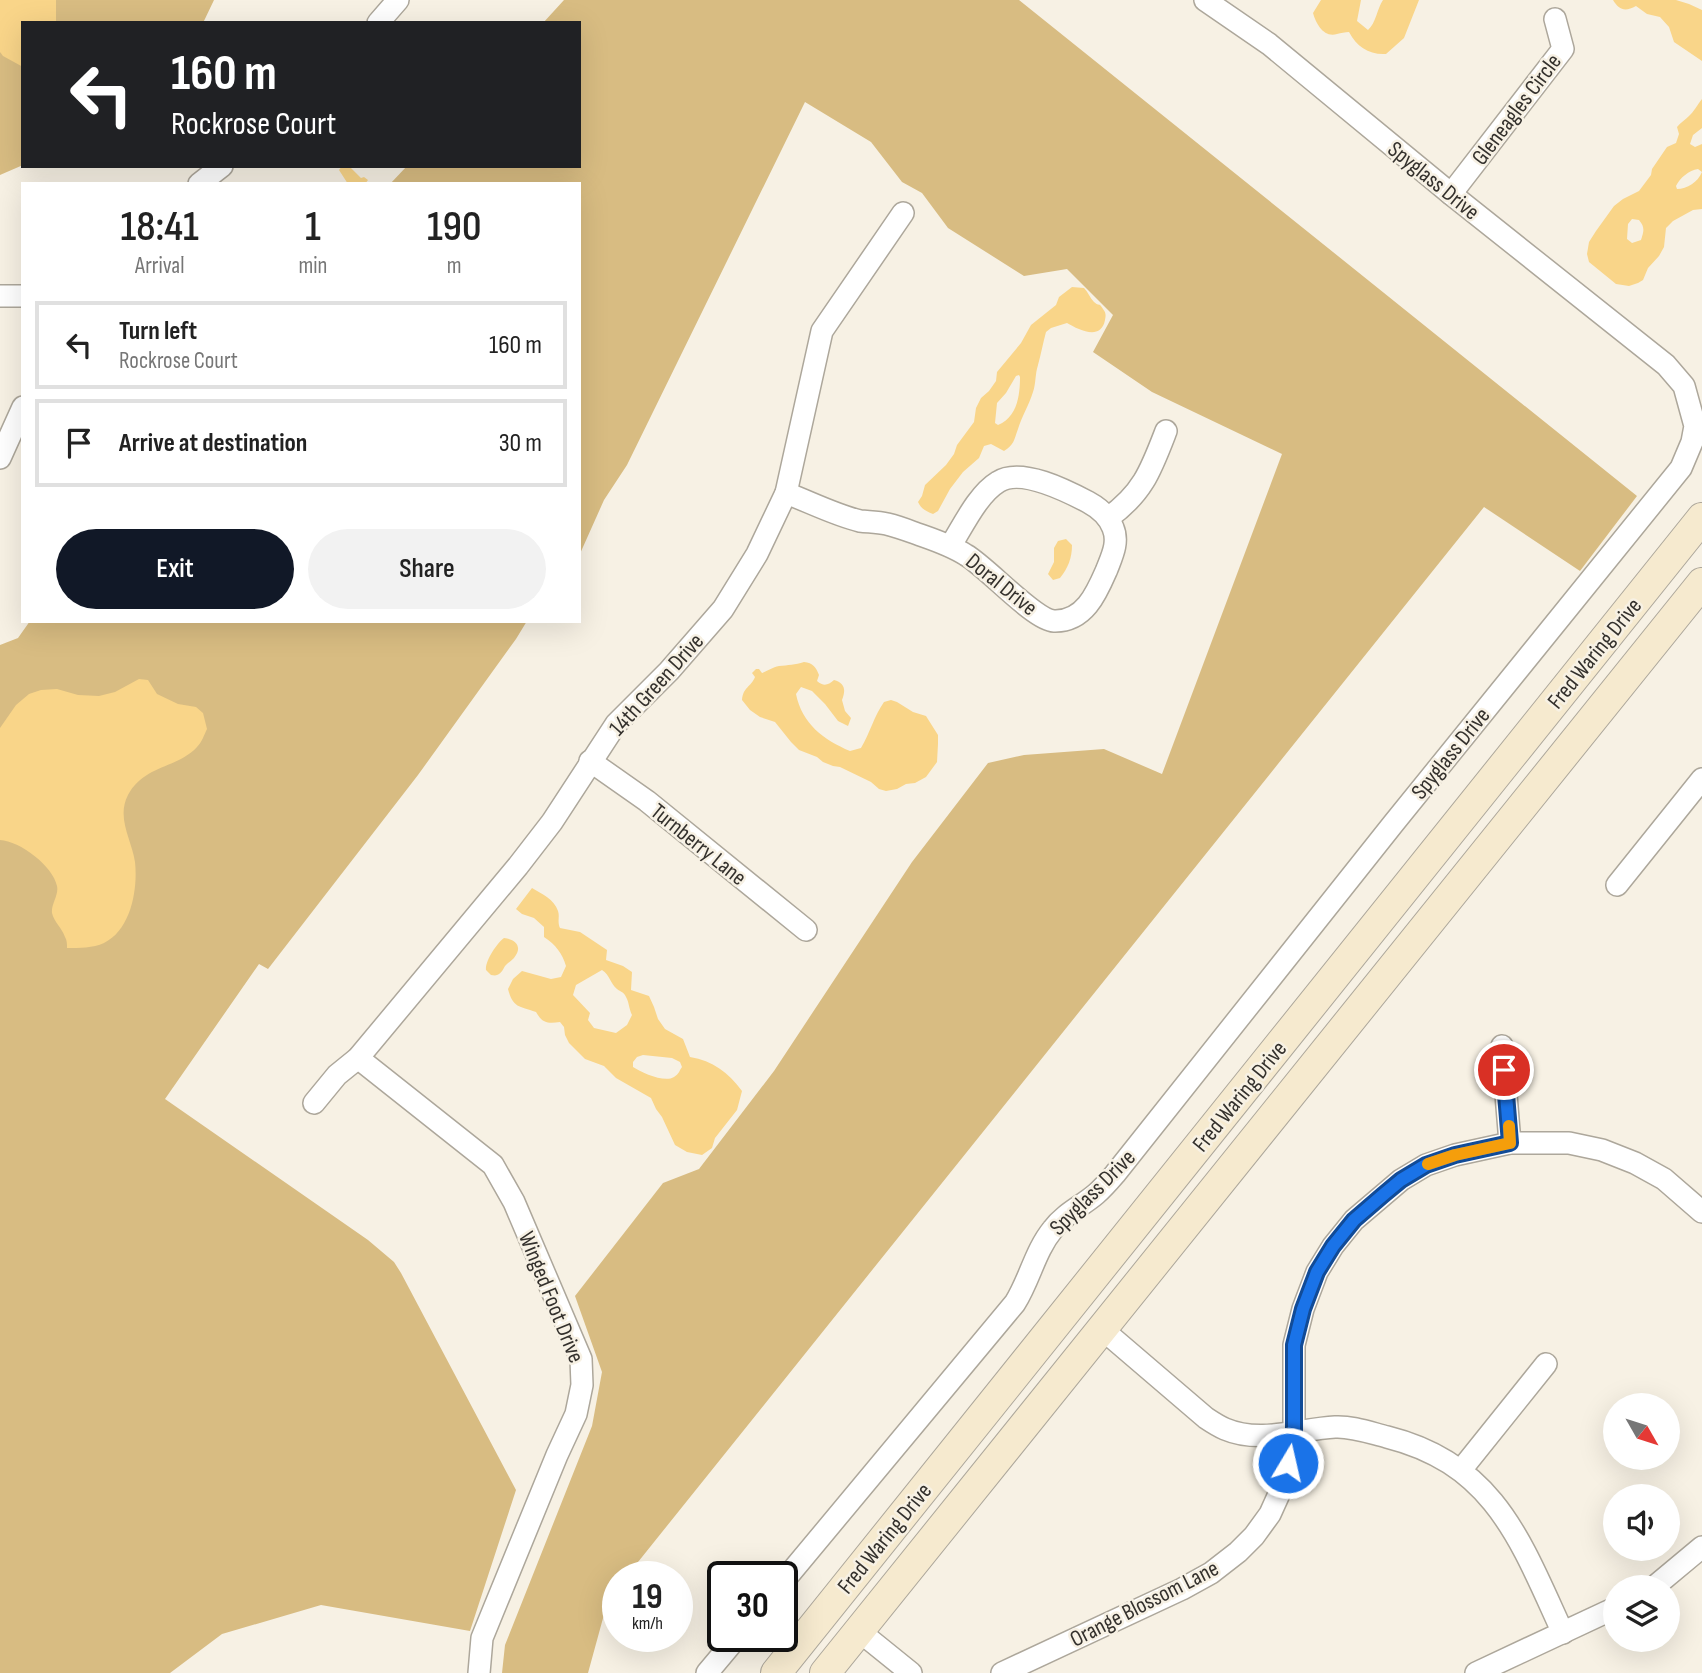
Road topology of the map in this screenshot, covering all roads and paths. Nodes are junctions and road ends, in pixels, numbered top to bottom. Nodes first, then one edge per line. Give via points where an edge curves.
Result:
1 (1205, 0) edge
2 (1555, 19) dead end
3 (219, 168) edge
4 (202, 182) edge
5 (1451, 194) junction
6 (902, 213) dead end
7 (0, 296) edge
8 (21, 296) edge
9 (1695, 398) edge
10 (21, 411) edge
11 (1166, 431) dead end
12 (0, 458) edge
13 (786, 493) junction
14 (1702, 518) edge
15 (1108, 519) junction
16 (951, 545) junction
17 (1702, 583) edge
18 (590, 761) junction
19 (1702, 779) edge
20 (1617, 885) dead end
21 (806, 930) dead end
22 (1502, 1045) dead end
23 (358, 1058) junction
24 (314, 1103) dead end
25 (1232, 1105) junction
26 (1510, 1143) junction
27 (1702, 1212) edge
28 (1102, 1329) junction
29 (1546, 1364) dead end
30 (1294, 1433) junction
31 (1461, 1470) junction
32 (898, 1522) junction
33 (1702, 1547) edge
34 (798, 1564) edge
35 (1668, 1575) edge
36 (1603, 1614) edge
37 (859, 1631) junction
38 (1563, 1633) junction
39 (725, 1652) edge
40 (479, 1673) edge
41 (707, 1673) edge
42 (776, 1673) edge
43 (802, 1673) edge
44 (825, 1673) edge
45 (911, 1673) edge
46 (1002, 1673) edge
47 (1476, 1673) edge

1 - 5 street, Spyglass Drive via 1269,44
2 - 5 street, Gleneagles Circle via 1563,50
3 - 4 street
5 - 9 street, Spyglass Drive via 1667,365
6 - 13 street, 14th Green Drive via 822,331
7 - 8 street
9 - 34 street, Spyglass Drive via 1692,442 1681,468 1115,1174 1054,1227 1039,1249 1016,1303
10 - 12 street
11 - 15 street via 1143,485
13 - 16 street, Doral Drive via 860,521 887,524
13 - 18 street, 14th Green Drive via 757,554 723,609 616,724
14 - 25 main road, Fred Waring Drive
15 - 16 street, Doral Drive via 1079,497 1034,479 1008,478 978,502
15 - 16 street, Doral Drive via 1115,541 1097,595 1073,618 1064,620 1045,619
17 - 28 main road, Fred Waring Drive
18 - 21 street, Turnberry Lane
18 - 23 street, 14th Green Drive via 518,866
19 - 20 street
22 - 26 street
23 - 24 street, 14th Green Drive
23 - 40 street, Winged Foot Drive via 493,1166 514,1202 581,1359 576,1414 482,1639
25 - 28 main road via 1183,1197 1096,1309 1095,1321
25 - 32 main road, Fred Waring Drive
26 - 27 street, Orange Blossom Lane via 1569,1143 1602,1150 1664,1179
26 - 30 street, Orange Blossom Lane via 1426,1165 1354,1220 1333,1246 1317,1272 1294,1345
28 - 30 street via 1225,1429 1253,1436
28 - 37 main road, Fred Waring Drive
29 - 31 street
30 - 31 street via 1337,1427 1362,1431 1403,1441
30 - 46 street, Orange Blossom Lane via 1284,1483 1270,1514 1238,1552 1182,1589
31 - 38 street via 1505,1518
32 - 42 main road, Fred Waring Drive
32 - 43 main road via 866,1592
33 - 35 street
36 - 38 street
37 - 44 main road, Fred Waring Drive
37 - 45 street
38 - 47 street
39 - 41 street

